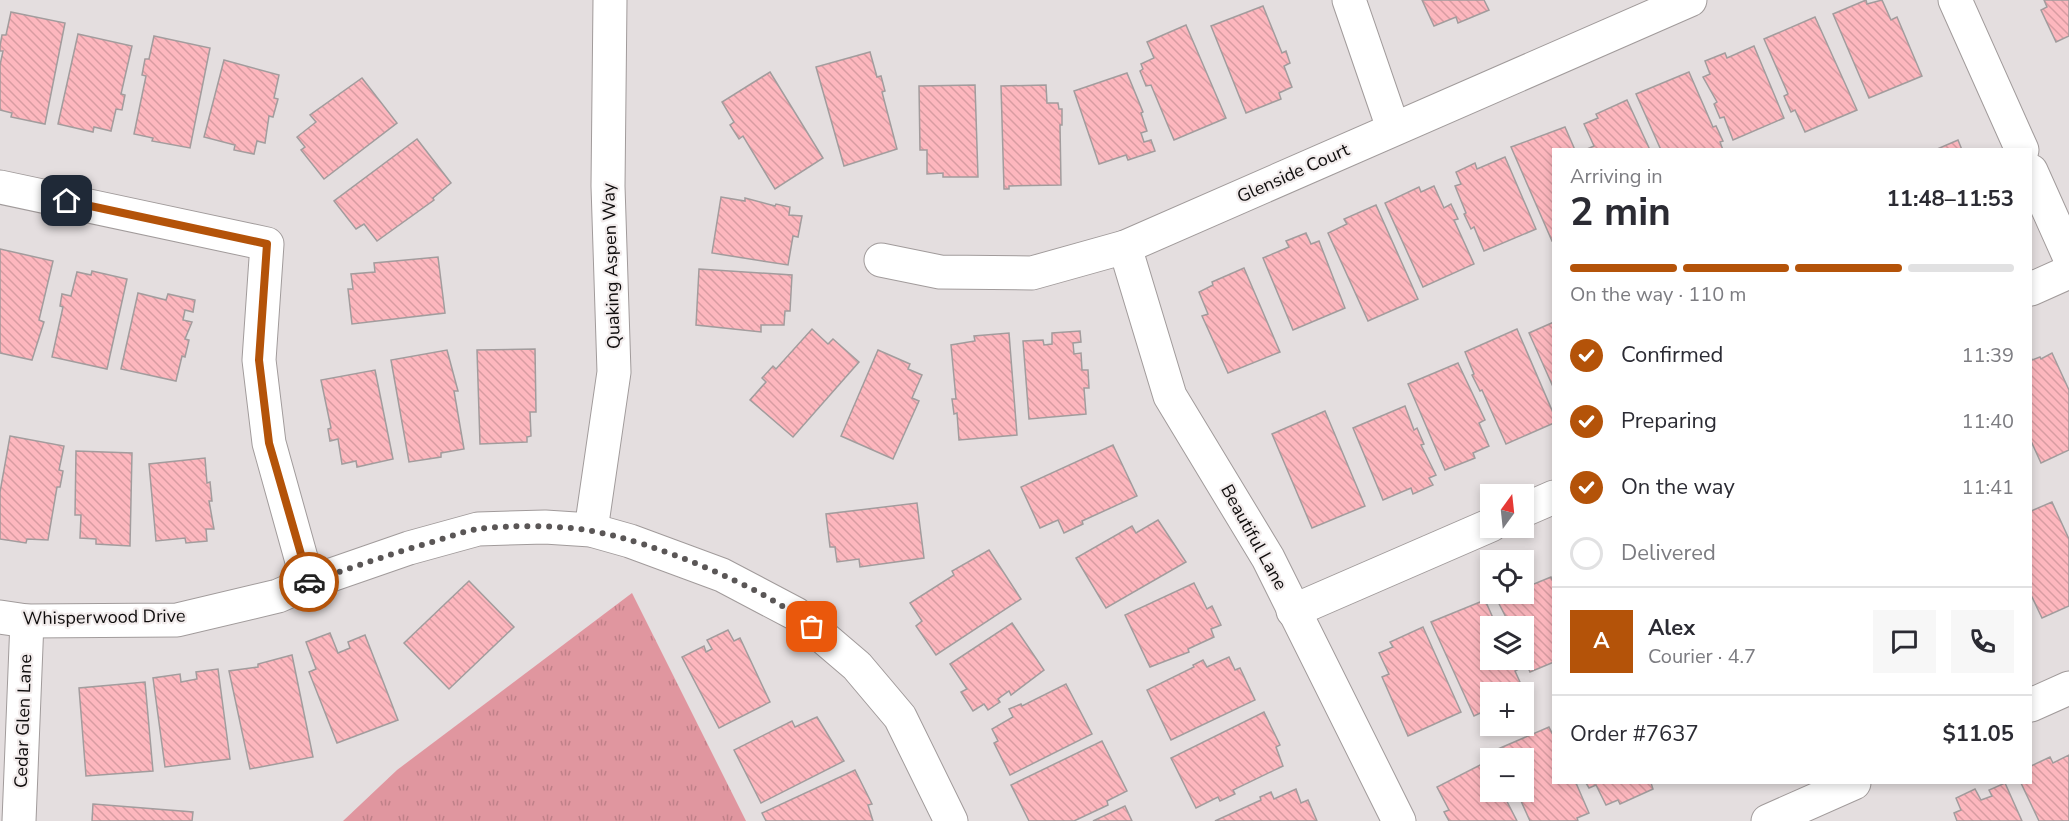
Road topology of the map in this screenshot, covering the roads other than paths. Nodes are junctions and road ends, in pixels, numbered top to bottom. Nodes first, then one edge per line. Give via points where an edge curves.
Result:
1 (610, 0) edge
2 (1349, 0) edge
3 (1690, 0) edge
4 (1955, 0) edge
5 (1393, 128) junction
6 (2021, 148) edge
7 (2032, 173) edge
8 (0, 186) edge
9 (1125, 247) junction
10 (2069, 256) edge
11 (881, 261) dead end
12 (2069, 272) edge
13 (2032, 289) edge
14 (1552, 498) edge
15 (1534, 506) edge
16 (591, 530) junction
17 (1480, 530) edge
18 (308, 583) junction
19 (1293, 611) junction
20 (13, 619) edge
21 (2069, 688) edge
22 (2032, 705) edge
23 (1852, 784) edge
24 (19, 821) edge
25 (951, 821) edge
26 (1399, 821) edge
27 (1768, 821) edge

1 - 16 street, Quaking Aspen Way via 608,186 614,372
2 - 5 street
3 - 5 street, Glenside Court
4 - 6 street
5 - 9 street, Glenside Court
7 - 10 street
8 - 18 street via 267,244 259,360 262,391 269,443
9 - 11 street, Glenside Court via 1032,273 940,272
9 - 19 street, Beautiful Lane via 1170,396 1268,558
12 - 13 street
14 - 15 street
16 - 18 street, Whisperwood Drive via 478,529
16 - 25 street, Whisperwood Drive via 722,575 796,614 857,666 900,717
17 - 19 street
18 - 20 street, Whisperwood Drive via 278,596 177,620
19 - 26 street, Beautiful Lane
20 - 24 street, Cedar Glen Lane
21 - 22 street
23 - 27 street

